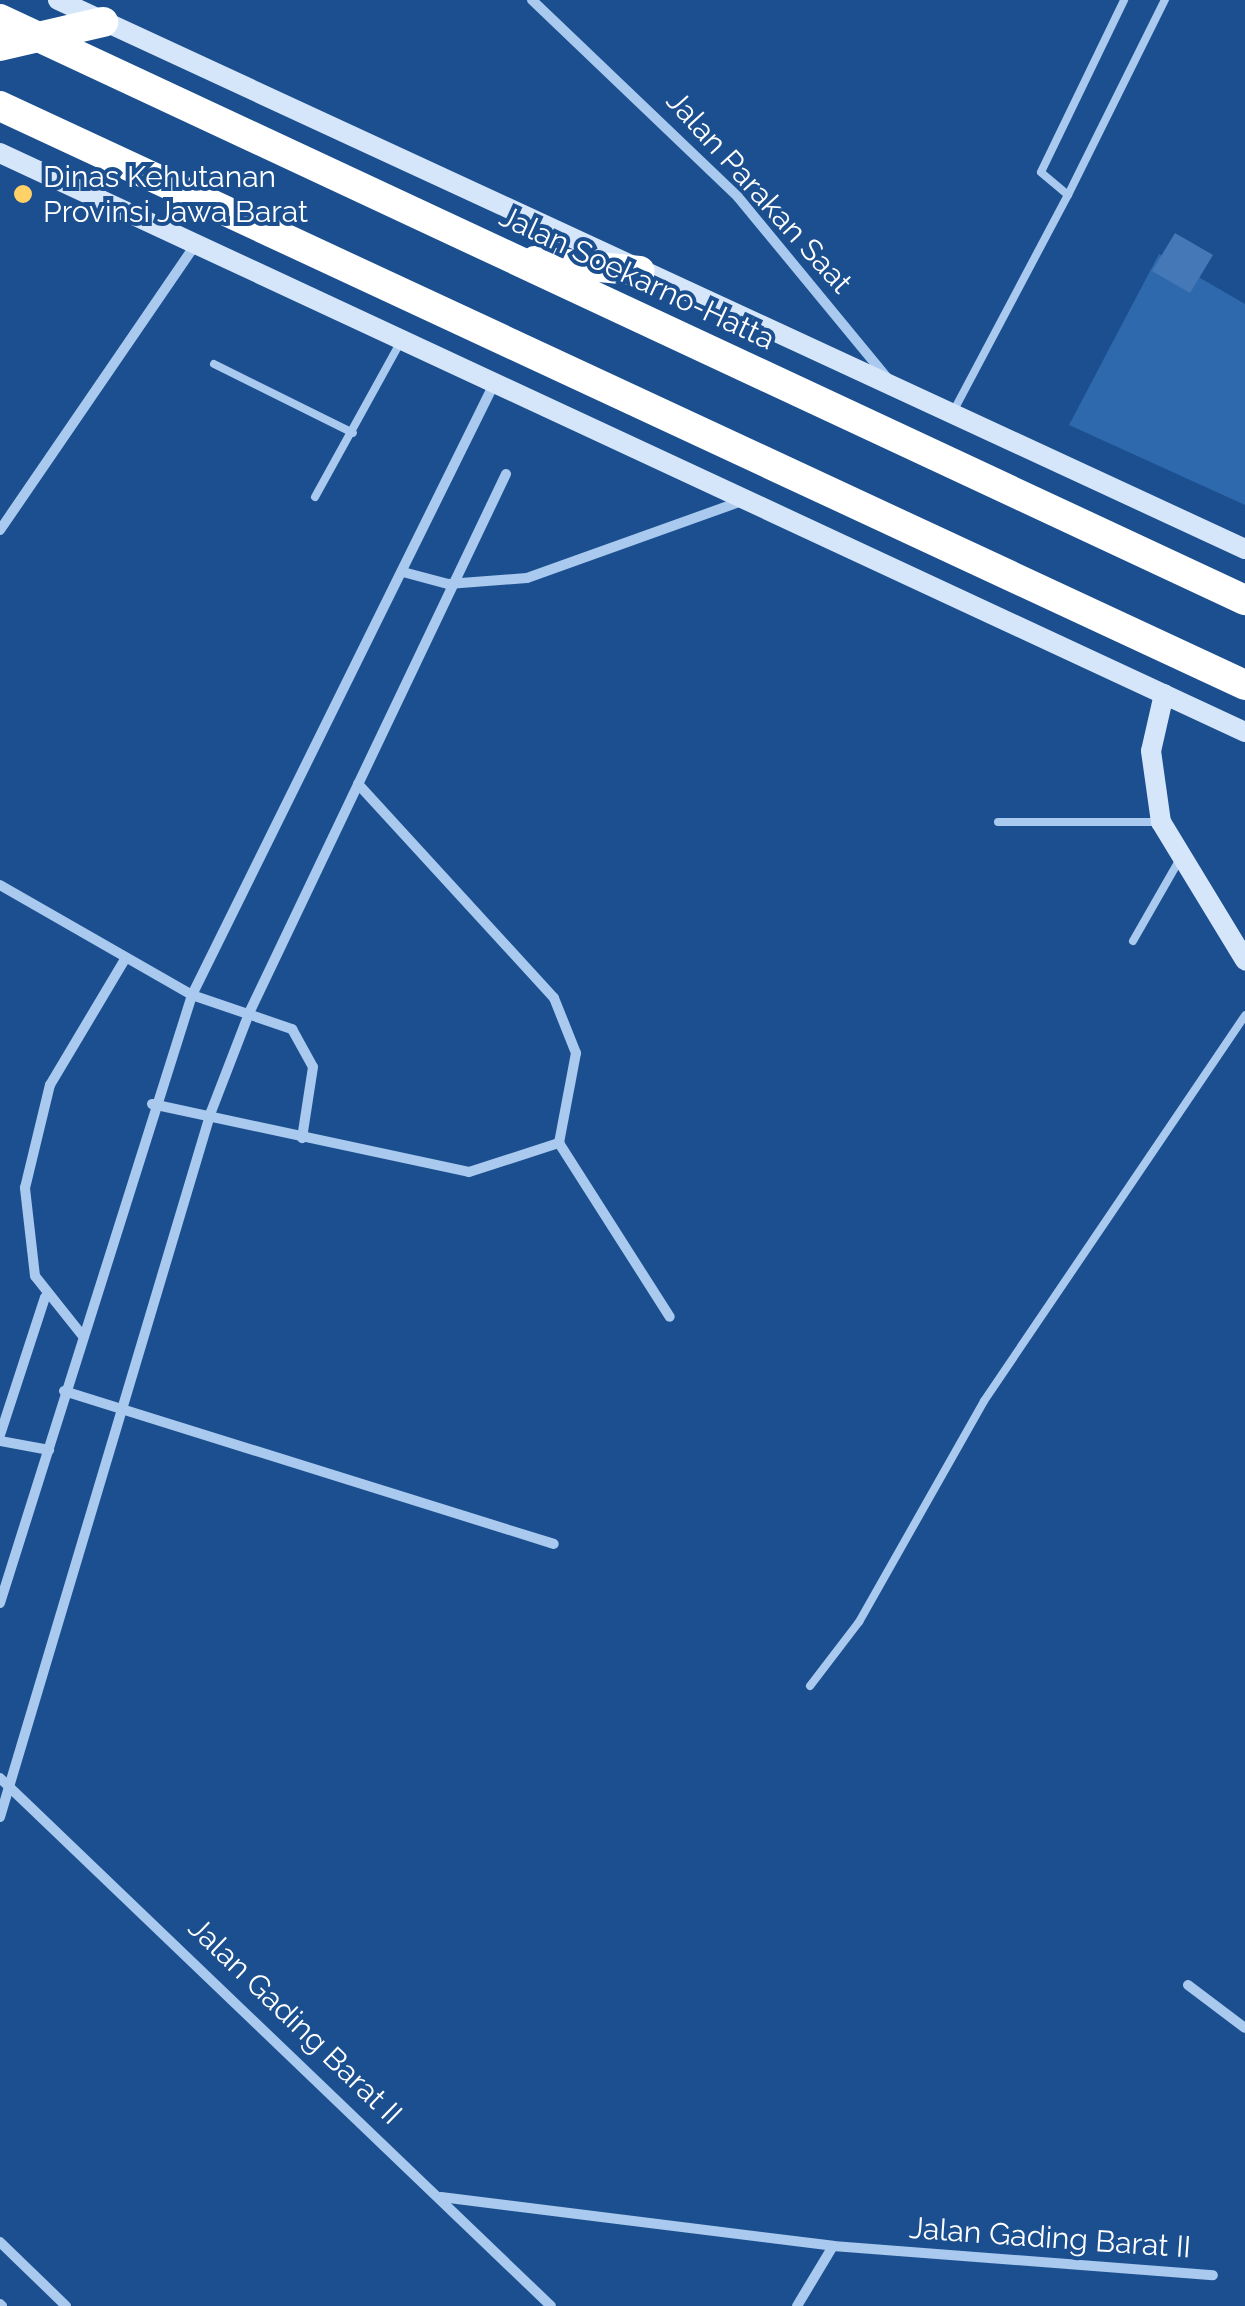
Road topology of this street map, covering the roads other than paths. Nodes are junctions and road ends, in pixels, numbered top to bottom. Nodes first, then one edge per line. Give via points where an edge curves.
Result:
1 (58, 0) edge
2 (532, 0) edge
3 (1124, 0) edge
4 (1165, 0) edge
5 (0, 19) edge
6 (102, 22) junction
7 (32, 33) junction
8 (0, 46) edge
9 (1, 105) edge
10 (0, 153) edge
11 (1068, 196) junction
12 (196, 244) junction
13 (512, 259) junction
14 (640, 271) junction
15 (402, 340) junction
16 (214, 364) dead end
17 (495, 382) junction
18 (893, 386) junction
19 (952, 413) junction
20 (353, 433) junction
21 (506, 474) dead end
22 (315, 497) dead end
23 (746, 500) junction
24 (0, 530) edge
25 (1245, 550) edge
26 (403, 572) junction
27 (448, 584) junction
28 (1245, 600) edge
29 (1245, 685) edge
30 (1164, 694) junction
31 (1245, 732) edge
32 (358, 784) junction
33 (998, 822) dead end
34 (1162, 822) junction
35 (1180, 860) junction
36 (0, 885) edge
37 (1132, 942) dead end
38 (1245, 960) edge
39 (124, 961) junction
40 (192, 995) junction
41 (250, 1011) junction
42 (1245, 1016) edge
43 (152, 1104) junction
44 (210, 1112) junction
45 (302, 1138) junction
46 (559, 1143) junction
47 (45, 1297) junction
48 (670, 1317) dead end
49 (82, 1334) junction
50 (64, 1391) junction
51 (119, 1411) junction
52 (0, 1438) edge
53 (49, 1450) junction
54 (554, 1544) dead end
55 (0, 1603) edge
56 (810, 1686) dead end
57 (0, 1778) edge
58 (13, 1785) junction
59 (0, 1817) edge
60 (1188, 1985) dead end
61 (1245, 2028) edge
62 (441, 2196) junction
63 (0, 2242) edge
64 (833, 2246) junction
65 (1212, 2276) dead end
66 (66, 2306) edge
67 (551, 2306) edge
68 (797, 2306) edge

1 - 6 main road, Jalan Soekarno-Hatta
2 - 18 street, Jalan Parakan Saat via 738,197
3 - 11 lane via 1041,172
4 - 11 lane
5 - 7 highway, Jalan Soekarno-Hatta
6 - 7 highway
6 - 14 main road, Jalan Soekarno-Hatta
7 - 8 highway
7 - 13 highway, Jalan Soekarno-Hatta
9 - 29 highway
10 - 12 main road
11 - 19 lane
12 - 15 main road
12 - 24 street
13 - 14 highway
13 - 28 highway, Jalan Soekarno-Hatta
14 - 18 main road, Jalan Soekarno-Hatta
15 - 17 main road
15 - 20 lane
16 - 20 lane
17 - 23 main road
17 - 26 street
18 - 19 main road
19 - 25 main road
20 - 22 lane
21 - 27 street
23 - 27 street via 526,578
23 - 30 main road
26 - 27 street
26 - 40 street
27 - 32 street
30 - 31 main road
30 - 34 main road via 1151,751
32 - 41 street
32 - 46 street via 554,998 576,1052
33 - 34 lane
34 - 35 main road
35 - 37 lane
35 - 38 main road
36 - 39 street
39 - 40 street
39 - 47 street via 50,1085 31,1142 28,1248
40 - 41 street
40 - 43 street
41 - 44 street
41 - 45 street via 270,1014 304,1044 314,1092
42 - 56 lane via 984,1401 859,1622
43 - 44 street
43 - 49 street
44 - 45 street
44 - 51 street
45 - 46 street via 469,1172
46 - 48 street
47 - 49 street
47 - 52 street
49 - 50 street
50 - 51 street
50 - 53 street
51 - 54 street
51 - 58 street
52 - 53 street
53 - 55 street
57 - 58 street, Jalan Gading Barat II
58 - 59 street
58 - 62 street, Jalan Gading Barat II
60 - 61 street
62 - 64 street, Jalan Gading Barat II
62 - 67 street, Jalan Gading Barat II
63 - 66 street
64 - 65 street, Jalan Gading Barat II
64 - 68 street

